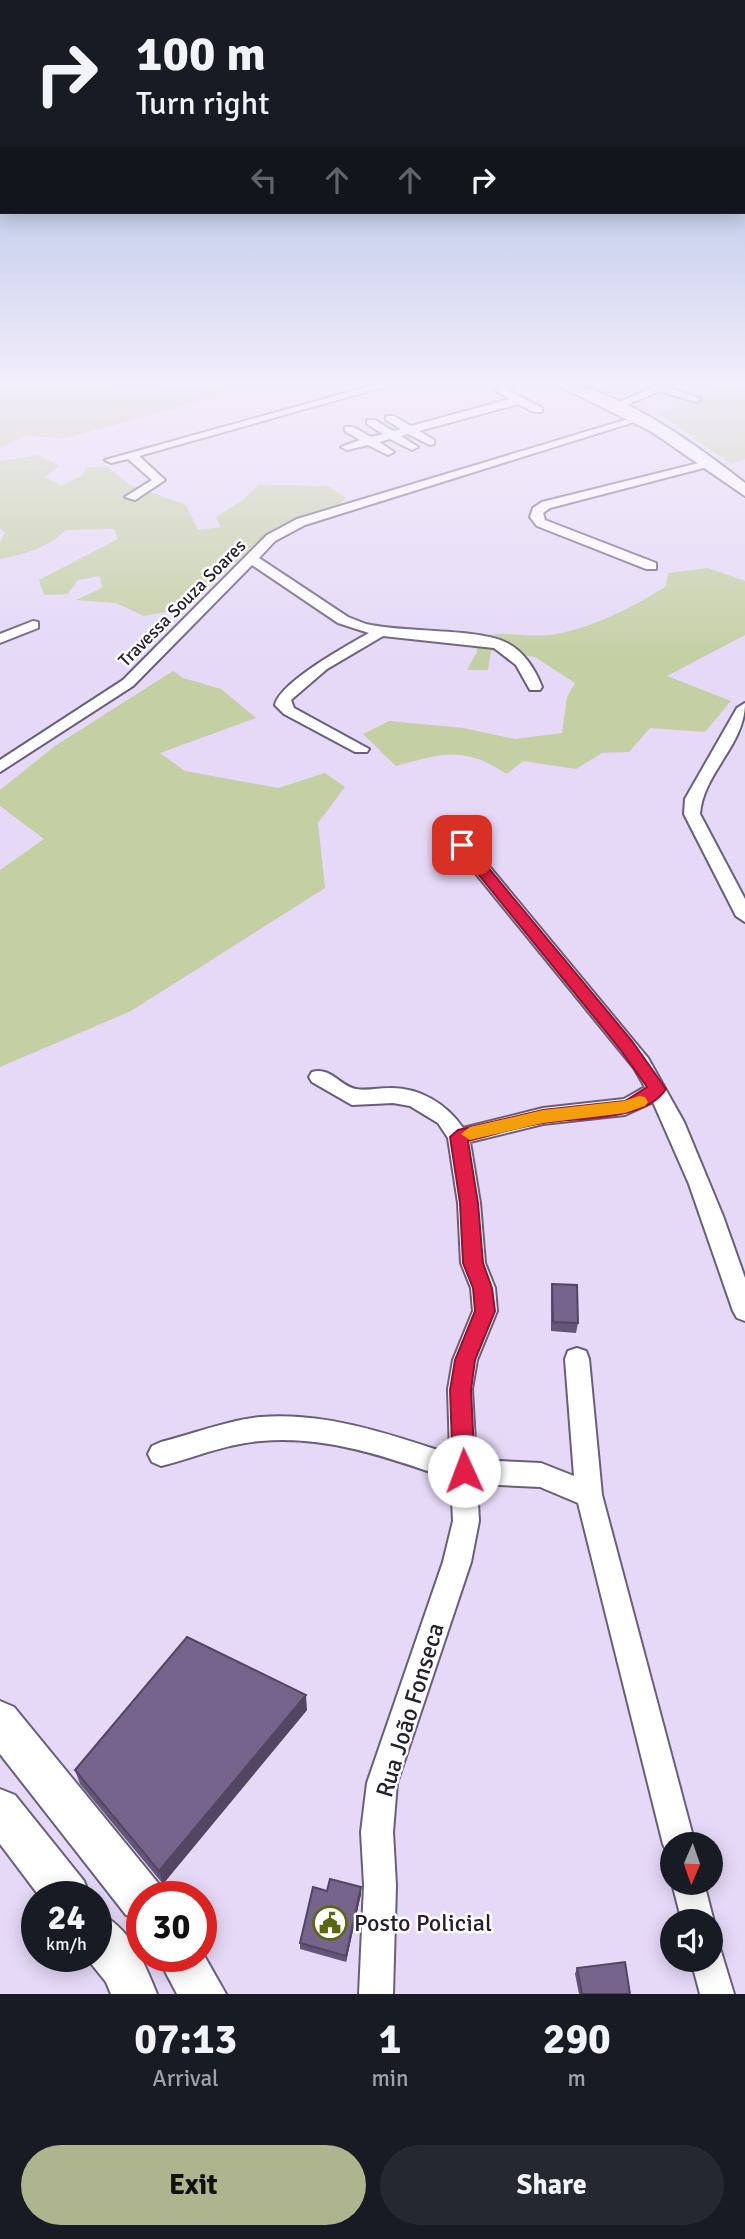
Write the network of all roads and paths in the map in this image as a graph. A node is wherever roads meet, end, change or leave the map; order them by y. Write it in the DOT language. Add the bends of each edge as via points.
graph roads {
  1 [pos="155,476"];
  2 [pos="452,476"];
  3 [pos="660,476"];
  4 [pos="727,476"];
  5 [pos="745,491"];
  6 [pos="131,497"];
  7 [pos="250,558"];
  8 [pos="652,566"];
  9 [pos="33,625"];
  10 [pos="380,632"];
  11 [pos="0,639"];
  12 [pos="535,687"];
  13 [pos="745,708"];
  14 [pos="361,749"];
  15 [pos="0,767"];
  16 [pos="444,823"];
  17 [pos="745,916"];
  18 [pos="318,1077"];
  19 [pos="657,1089"];
  20 [pos="458,1137"];
  21 [pos="745,1311"];
  22 [pos="577,1359"];
  23 [pos="161,1454"];
  24 [pos="464,1471"];
  25 [pos="589,1495"];
  26 [pos="0,1721"];
  27 [pos="0,1810"];
  28 [pos="675,1832"];
  29 [pos="55,1881"];
  30 [pos="128,1881"];
  31 [pos="112,1954"];
  32 [pos="189,1972"];
  33 [pos="711,1972"];
  34 [pos="134,1994"];
  35 [pos="203,1994"];
  36 [pos="376,1994"];
  37 [pos="717,1994"];
  1 -- 6 [label="street" via="159,480"];
  2 -- 7 [label="street, Travessa Souza Soares" via="301,522 271,538"];
  3 -- 8 [label="street" via="546,505 536,517 541,523"];
  4 -- 5 [label="main road"];
  7 -- 10 [label="street" via="343,620"];
  7 -- 15 [label="street, Travessa Souza Soares" via="128,682"];
  9 -- 11 [label="street"];
  10 -- 12 [label="street" via="498,644 512,651 528,669"];
  10 -- 14 [label="street" via="322,666 284,699 289,711"];
  13 -- 17 [label="street" via="693,799 692,814"];
  16 -- 19 [label="street" via="625,1043"];
  18 -- 20 [label="street" via="352,1097 393,1095 416,1100 444,1117"];
  19 -- 20 [label="street" via="625,1107 543,1116"];
  19 -- 21 [label="street" via="686,1147"];
  20 -- 24 [label="street, Rua João Fonseca" via="473,1263 485,1311 465,1360 460,1390"];
  22 -- 25 [label="street"];
  23 -- 24 [label="street" via="259,1429 305,1429 374,1441"];
  24 -- 25 [label="street" via="541,1475"];
  24 -- 36 [label="street, Rua João Fonseca" via="466,1521 457,1562 383,1783 377,1832"];
  25 -- 28 [label="street"];
  26 -- 30 [label="main road"];
  27 -- 29 [label="main road"];
  31 -- 34 [label="main road"];
  32 -- 35 [label="main road"];
  33 -- 37 [label="street"];
}
